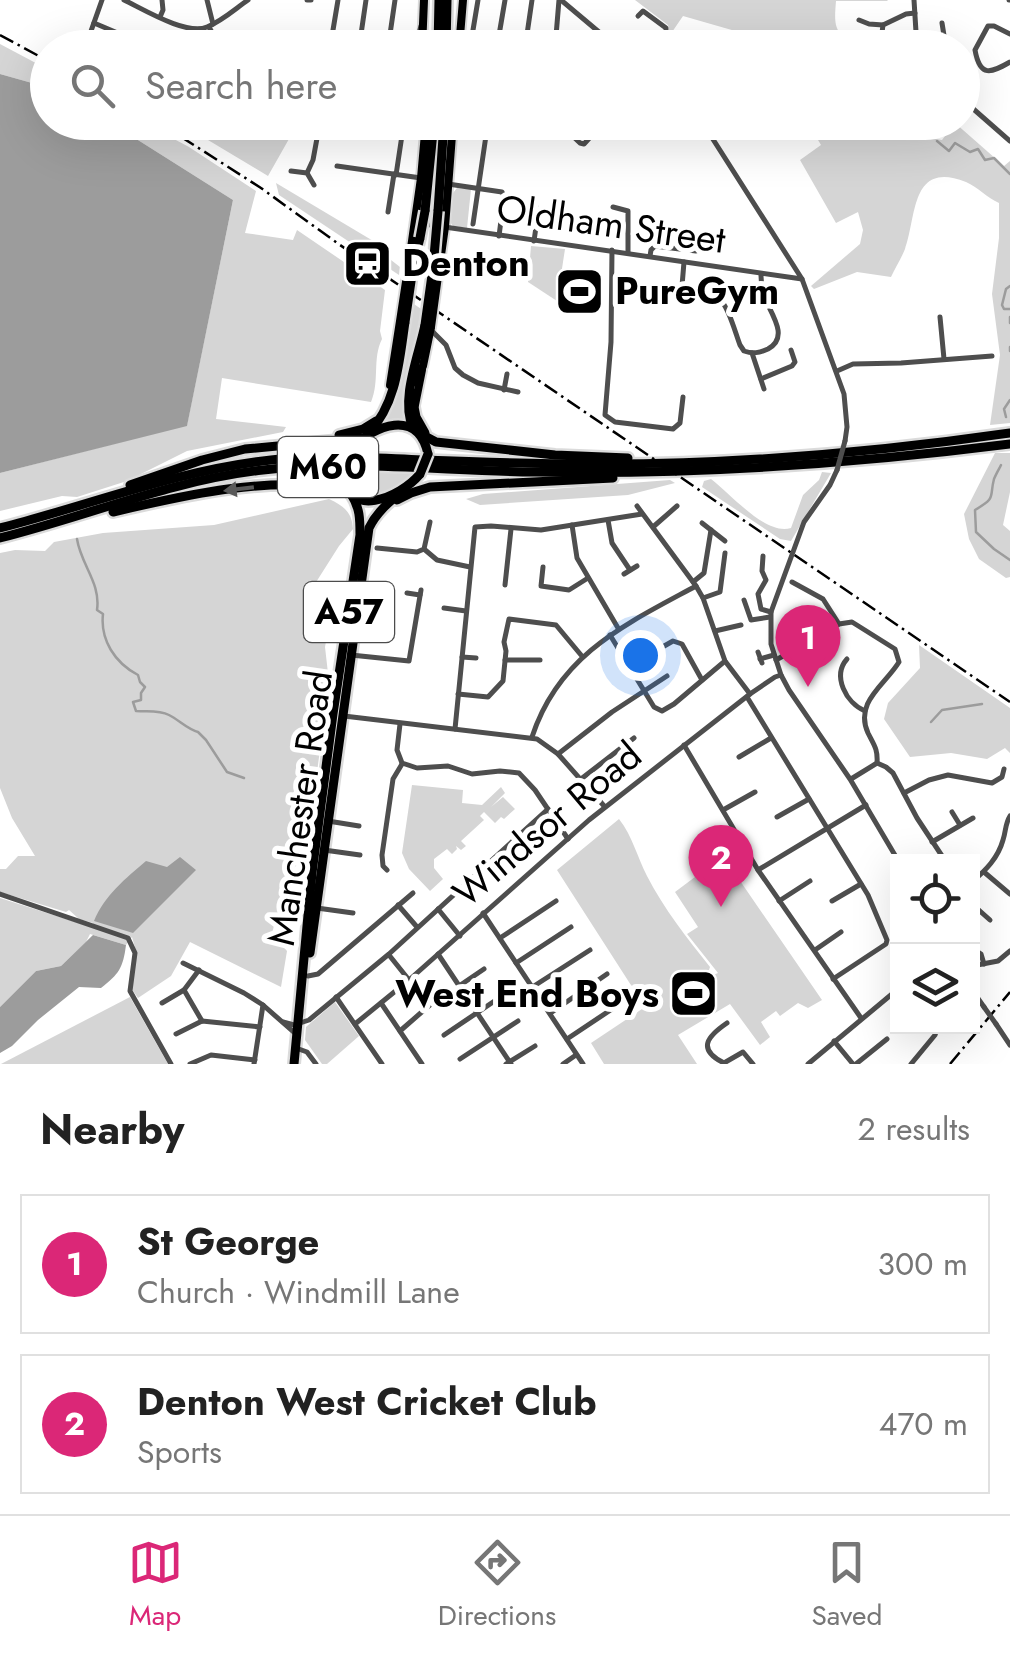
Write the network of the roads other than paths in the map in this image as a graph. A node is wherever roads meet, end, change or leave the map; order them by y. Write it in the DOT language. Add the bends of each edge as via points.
graph roads {
  1 [pos="102,0"];
  2 [pos="124,0"];
  3 [pos="162,0"];
  4 [pos="207,0"];
  5 [pos="248,0"];
  6 [pos="338,0"];
  7 [pos="366,0"];
  8 [pos="395,0"];
  9 [pos="424,0"];
  10 [pos="439,0"];
  11 [pos="447,0"];
  12 [pos="463,0"];
  13 [pos="478,0"];
  14 [pos="505,0"];
  15 [pos="532,0"];
  16 [pos="560,0"];
  17 [pos="914,0"];
  18 [pos="914,13"];
  19 [pos="160,16"];
  20 [pos="638,16"];
  21 [pos="94,22"];
  22 [pos="861,22"];
  23 [pos="942,23"];
  24 [pos="461,24"];
  25 [pos="883,25"];
  26 [pos="211,26"];
  27 [pos="473,26"];
  28 [pos="91,30"];
  29 [pos="111,30"];
  30 [pos="212,30"];
  31 [pos="333,30"];
  32 [pos="362,30"];
  33 [pos="391,30"];
  34 [pos="420,30"];
  35 [pos="438,30"];
  36 [pos="446,30"];
  37 [pos="460,30"];
  38 [pos="472,30"];
  39 [pos="500,30"];
  40 [pos="528,30"];
  41 [pos="557,30"];
  42 [pos="596,30"];
  43 [pos="666,30"];
  44 [pos="883,30"];
  45 [pos="915,30"];
  46 [pos="943,30"];
  47 [pos="1010,34"];
  48 [pos="980,39"];
  49 [pos="1010,62"];
  50 [pos="980,64"];
  51 [pos="980,115"];
  52 [pos="317,140"];
  53 [pos="401,140"];
  54 [pos="426,140"];
  55 [pos="427,140"];
  56 [pos="443,140"];
  57 [pos="452,140"];
  58 [pos="486,140"];
  59 [pos="713,140"];
  60 [pos="1010,141"];
  61 [pos="338,166"];
  62 [pos="291,171"];
  63 [pos="306,173"];
  64 [pos="395,175"];
  65 [pos="422,178"];
  66 [pos="448,184"];
  67 [pos="314,185"];
  68 [pos="479,188"];
  69 [pos="536,204"];
  70 [pos="612,207"];
  71 [pos="388,212"];
  72 [pos="413,223"];
  73 [pos="474,224"];
  74 [pos="445,227"];
  75 [pos="498,236"];
  76 [pos="534,241"];
  77 [pos="612,250"];
  78 [pos="696,251"];
  79 [pos="628,253"];
  80 [pos="650,256"];
  81 [pos="684,262"];
  82 [pos="761,274"];
  83 [pos="802,279"];
  84 [pos="682,286"];
  85 [pos="628,287"];
  86 [pos="940,317"];
  87 [pos="403,321"];
  88 [pos="429,327"];
  89 [pos="442,340"];
  90 [pos="428,342"];
  91 [pos="791,350"];
  92 [pos="752,354"];
  93 [pos="992,356"];
  94 [pos="944,359"];
  95 [pos="423,366"];
  96 [pos="836,372"];
  97 [pos="507,374"];
  98 [pos="761,378"];
  99 [pos="411,386"];
  100 [pos="764,389"];
  101 [pos="504,390"];
  102 [pos="518,392"];
  103 [pos="683,397"];
  104 [pos="415,406"];
  105 [pos="382,417"];
  106 [pos="416,426"];
  107 [pos="1010,433"];
  108 [pos="347,436"];
  109 [pos="365,436"];
  110 [pos="440,441"];
  111 [pos="1010,444"];
  112 [pos="710,461"];
  113 [pos="666,471"];
  114 [pos="423,482"];
  115 [pos="401,492"];
  116 [pos="349,493"];
  117 [pos="637,506"];
  118 [pos="677,506"];
  119 [pos="67,510"];
  120 [pos="642,514"];
  121 [pos="608,520"];
  122 [pos="430,522"];
  123 [pos="702,523"];
  124 [pos="572,526"];
  125 [pos="652,527"];
  126 [pos="511,528"];
  127 [pos="711,530"];
  128 [pos="1,534"];
  129 [pos="726,540"];
  130 [pos="378,548"];
  131 [pos="424,548"];
  132 [pos="725,553"];
  133 [pos="365,556"];
  134 [pos="763,556"];
  135 [pos="470,566"];
  136 [pos="543,566"];
  137 [pos="630,570"];
  138 [pos="588,578"];
  139 [pos="792,582"];
  140 [pos="695,584"];
  141 [pos="505,586"];
  142 [pos="406,593"];
  143 [pos="703,598"];
  144 [pos="744,600"];
  145 [pos="444,608"];
  146 [pos="466,611"];
  147 [pos="770,616"];
  148 [pos="839,624"];
  149 [pos="741,625"];
  150 [pos="764,625"];
  151 [pos="618,628"];
  152 [pos="714,632"];
  153 [pos="610,634"];
  154 [pos="352,654"];
  155 [pos="582,656"];
  156 [pos="462,657"];
  157 [pos="476,658"];
  158 [pos="760,658"];
  159 [pos="775,658"];
  160 [pos="847,659"];
  161 [pos="505,660"];
  162 [pos="540,660"];
  163 [pos="725,661"];
  164 [pos="629,666"];
  165 [pos="781,675"];
  166 [pos="667,676"];
  167 [pos="702,680"];
  168 [pos="644,690"];
  169 [pos="458,694"];
  170 [pos="748,696"];
  171 [pos="865,711"];
  172 [pos="337,715"];
  173 [pos="400,723"];
  174 [pos="455,728"];
  175 [pos="532,737"];
  176 [pos="772,737"];
  177 [pos="634,738"];
  178 [pos="684,745"];
  179 [pos="558,754"];
  180 [pos="740,758"];
  181 [pos="402,764"];
  182 [pos="876,764"];
  183 [pos="1005,774"];
  184 [pos="850,779"];
  185 [pos="581,780"];
  186 [pos="756,792"];
  187 [pos="904,792"];
  188 [pos="810,798"];
  189 [pos="866,805"];
  190 [pos="605,808"];
  191 [pos="548,809"];
  192 [pos="722,810"];
  193 [pos="952,812"];
  194 [pos="1010,816"];
  195 [pos="778,817"];
  196 [pos="973,818"];
  197 [pos="328,821"];
  198 [pos="960,825"];
  199 [pos="359,826"];
  200 [pos="827,828"];
  201 [pos="568,839"];
  202 [pos="932,842"];
  203 [pos="324,850"];
  204 [pos="894,854"];
  205 [pos="940,854"];
  206 [pos="360,855"];
  207 [pos="387,870"];
  208 [pos="758,870"];
  209 [pos="304,872"];
  210 [pos="984,872"];
  211 [pos="980,875"];
  212 [pos="810,881"];
  213 [pos="861,884"];
  214 [pos="412,893"];
  215 [pos="0,894"];
  216 [pos="1010,894"];
  217 [pos="556,901"];
  218 [pos="779,901"];
  219 [pos="832,902"];
  220 [pos="398,905"];
  221 [pos="308,908"];
  222 [pos="438,908"];
  223 [pos="980,911"];
  224 [pos="353,913"];
  225 [pos="296,914"];
  226 [pos="483,914"];
  227 [pos="990,920"];
  228 [pos="417,927"];
  229 [pos="571,927"];
  230 [pos="841,932"];
  231 [pos="460,936"];
  232 [pos="500,938"];
  233 [pos="590,950"];
  234 [pos="814,951"];
  235 [pos="1010,951"];
  236 [pos="980,953"];
  237 [pos="389,954"];
  238 [pos="438,954"];
  239 [pos="183,963"];
  240 [pos="516,963"];
  241 [pos="984,964"];
  242 [pos="980,965"];
  243 [pos="484,968"];
  244 [pos="198,970"];
  245 [pos="607,974"];
  246 [pos="308,976"];
  247 [pos="833,978"];
  248 [pos="410,980"];
  249 [pos="460,986"];
  250 [pos="532,987"];
  251 [pos="184,990"];
  252 [pos="502,996"];
  253 [pos="890,996"];
  254 [pos="336,997"];
  255 [pos="624,1001"];
  256 [pos="980,1001"];
  257 [pos="162,1003"];
  258 [pos="381,1003"];
  259 [pos="432,1004"];
  260 [pos="263,1005"];
  261 [pos="477,1013"];
  262 [pos="550,1013"];
  263 [pos="861,1018"];
  264 [pos="202,1020"];
  265 [pos="518,1021"];
  266 [pos="727,1022"];
  267 [pos="355,1024"];
  268 [pos="260,1027"];
  269 [pos="298,1030"];
  270 [pos="400,1031"];
  271 [pos="176,1034"];
  272 [pos="444,1034"];
  273 [pos="934,1034"];
  274 [pos="494,1038"];
  275 [pos="567,1039"];
  276 [pos="888,1039"];
  277 [pos="1009,1040"];
  278 [pos="834,1041"];
  279 [pos="535,1046"];
  280 [pos="296,1048"];
  281 [pos="576,1054"];
  282 [pos="460,1060"];
  283 [pos="254,1062"];
  284 [pos="509,1063"];
  285 [pos="171,1064"];
  286 [pos="190,1064"];
  287 [pos="294,1064"];
  288 [pos="316,1064"];
  289 [pos="382,1064"];
  290 [pos="422,1064"];
  291 [pos="563,1064"];
  292 [pos="582,1064"];
  293 [pos="753,1064"];
  294 [pos="808,1064"];
  295 [pos="854,1064"];
  296 [pos="911,1064"];
  1 -- 21 [label="street"];
  2 -- 19 [label="street"];
  3 -- 19 [label="street"];
  4 -- 26 [label="street"];
  5 -- 26 [label="street"];
  6 -- 31 [label="street"];
  7 -- 32 [label="street"];
  8 -- 33 [label="street"];
  9 -- 34 [label="main road"];
  10 -- 35 [label="highway"];
  11 -- 36 [label="highway"];
  12 -- 24 [label="main road"];
  13 -- 27 [label="street"];
  14 -- 39 [label="street"];
  15 -- 40 [label="street"];
  16 -- 41 [label="street"];
  16 -- 42 [label="street"];
  17 -- 18 [label="street"];
  18 -- 25 [label="street"];
  18 -- 45 [label="street"];
  19 -- 26 [label="street" via="191,29"];
  20 -- 43 [label="street" via="643,11"];
  21 -- 28 [label="street"];
  21 -- 29 [label="street"];
  22 -- 25 [label="street"];
  23 -- 46 [label="street"];
  24 -- 27 [label="street"];
  24 -- 37 [label="main road"];
  25 -- 44 [label="street"];
  26 -- 30 [label="street"];
  27 -- 38 [label="street"];
  47 -- 48 [label="street" via="994,26"];
  49 -- 50 [label="street" via="988,75"];
  51 -- 60 [label="street"];
  52 -- 63 [label="street"];
  53 -- 64 [label="street"];
  54 -- 65 [label="main road"];
  55 -- 87 [label="highway, bridge" via="425,211"];
  56 -- 88 [label="highway, bridge"];
  57 -- 66 [label="main road"];
  58 -- 68 [label="street"];
  59 -- 83 [label="street"];
  61 -- 64 [label="street"];
  62 -- 63 [label="street"];
  63 -- 67 [label="street"];
  64 -- 65 [label="street"];
  64 -- 71 [label="street"];
  65 -- 72 [label="main road"];
  66 -- 68 [label="street"];
  66 -- 74 [label="main road"];
  68 -- 73 [label="street"];
  68 -- 75 [label="street" via="504,197"];
  69 -- 76 [label="street"];
  70 -- 79 [label="street" via="628,211"];
  72 -- 74 [label="street, Oldham Street"];
  72 -- 87 [label="main road, bridge"];
  74 -- 75 [label="street, Oldham Street"];
  74 -- 88 [label="main road, bridge"];
  75 -- 76 [label="street, Oldham Street"];
  76 -- 77 [label="street, Oldham Street"];
  77 -- 79 [label="street, Oldham Street"];
  77 -- 103 [label="street" via="605,415 614,422 673,428 680,423"];
  78 -- 80 [label="street" via="655,246"];
  79 -- 80 [label="street, Oldham Street"];
  80 -- 81 [label="street, Oldham Street"];
  81 -- 82 [label="street, Oldham Street"];
  81 -- 84 [label="street"];
  82 -- 83 [label="street, Oldham Street"];
  82 -- 92 [label="street" via="779,331 773,346"];
  83 -- 96 [label="street"];
  84 -- 85 [label="street" via="674,293"];
  84 -- 92 [label="street" via="725,305 740,345"];
  86 -- 94 [label="street"];
  87 -- 105 [label="highway" via="394,389"];
  88 -- 89 [label="street"];
  88 -- 90 [label="main road"];
  88 -- 99 [label="highway"];
  89 -- 90 [label="street"];
  89 -- 101 [label="street" via="462,375"];
  90 -- 95 [label="main road"];
  91 -- 98 [label="street" via="792,366"];
  92 -- 98 [label="street"];
  93 -- 94 [label="street"];
  94 -- 96 [label="street" via="853,364"];
  95 -- 99 [label="main road"];
  95 -- 104 [label="main road"];
  96 -- 147 [label="street, bridge" via="846,412 837,470 804,522"];
  97 -- 101 [label="street"];
  98 -- 100 [label="street"];
  99 -- 104 [label="highway"];
  99 -- 106 [label="highway" via="407,404"];
  101 -- 102 [label="street"];
  104 -- 106 [label="highway"];
  105 -- 108 [label="highway"];
  105 -- 109 [label="highway"];
  106 -- 109 [label="highway" via="395,425"];
  106 -- 110 [label="highway"];
  106 -- 110 [label="highway"];
  106 -- 114 [label="highway, bridge" via="428,454"];
  107 -- 112 [label="highway, M60"];
  108 -- 109 [label="highway"];
  108 -- 119 [label="highway, M60" via="202,460"];
  109 -- 116 [label="highway, bridge" via="344,461"];
  110 -- 112 [label="highway, M60"];
  111 -- 113 [label="highway, M60"];
  112 -- 119 [label="highway, M60" via="272,460 194,473"];
  113 -- 114 [label="highway, M60" via="468,485"];
  113 -- 128 [label="highway, M60" via="264,470"];
  114 -- 115 [label="highway"];
  114 -- 133 [label="highway" via="380,515"];
  115 -- 116 [label="highway" via="372,502"];
  115 -- 133 [label="highway, Manchester Road / A57" via="373,519"];
  116 -- 128 [label="highway, M60, one-way" via="316,485 258,486"];
  116 -- 172 [label="highway, Manchester Road / A57" via="360,515 360,536"];
  117 -- 120 [label="street"];
  118 -- 125 [label="street"];
  119 -- 128 [label="highway, M60"];
  120 -- 121 [label="street"];
  120 -- 125 [label="street"];
  121 -- 124 [label="street"];
  121 -- 137 [label="street" via="612,543"];
  122 -- 131 [label="street"];
  123 -- 127 [label="street"];
  124 -- 126 [label="street"];
  124 -- 138 [label="street"];
  125 -- 140 [label="street"];
  126 -- 135 [label="street" via="475,527"];
  126 -- 141 [label="street"];
  127 -- 129 [label="street"];
  127 -- 140 [label="street" via="704,574"];
  130 -- 131 [label="street"];
  131 -- 135 [label="street" via="437,560"];
  132 -- 143 [label="street" via="720,592"];
  133 -- 154 [label="highway, Manchester Road / A57"];
  134 -- 147 [label="street" via="766,580 758,594"];
  135 -- 146 [label="street"];
  136 -- 138 [label="street" via="541,586 570,590"];
  138 -- 151 [label="street"];
  139 -- 148 [label="street" via="823,599"];
  140 -- 143 [label="street"];
  140 -- 151 [label="street"];
  142 -- 154 [label="street" via="420,592 409,661"];
  143 -- 152 [label="street"];
  144 -- 147 [label="street" via="750,620"];
  145 -- 146 [label="street"];
  146 -- 156 [label="street"];
  147 -- 150 [label="street"];
  147 -- 159 [label="street"];
  148 -- 159 [label="street"];
  148 -- 171 [label="street" via="852,622 899,658"];
  149 -- 152 [label="street"];
  151 -- 153 [label="street"];
  152 -- 163 [label="street"];
  153 -- 155 [label="street"];
  153 -- 164 [label="street"];
  154 -- 172 [label="highway, Manchester Road / A57"];
  155 -- 161 [label="street" via="556,625 509,619"];
  155 -- 175 [label="street"];
  156 -- 157 [label="street"];
  156 -- 169 [label="street"];
  158 -- 159 [label="street"];
  159 -- 165 [label="street"];
  160 -- 171 [label="street" via="840,673 847,698"];
  161 -- 162 [label="street"];
  161 -- 169 [label="street" via="504,681 488,697"];
  163 -- 167 [label="street"];
  163 -- 170 [label="street"];
  164 -- 167 [label="street" via="673,641 682,644"];
  164 -- 168 [label="street"];
  165 -- 170 [label="street, Windsor Road"];
  165 -- 184 [label="street"];
  166 -- 168 [label="street"];
  167 -- 168 [label="street" via="662,711"];
  168 -- 179 [label="street"];
  169 -- 174 [label="street"];
  170 -- 176 [label="street"];
  170 -- 178 [label="street, Windsor Road"];
  171 -- 182 [label="street" via="878,749"];
  172 -- 173 [label="street"];
  172 -- 197 [label="highway, Manchester Road / A57"];
  172 -- 221 [label="highway, Manchester Road / A57"];
  173 -- 174 [label="street"];
  173 -- 181 [label="street"];
  174 -- 175 [label="street"];
  175 -- 179 [label="street"];
  176 -- 180 [label="street"];
  176 -- 188 [label="street"];
  177 -- 185 [label="street"];
  178 -- 190 [label="street, Windsor Road"];
  178 -- 192 [label="street"];
  179 -- 185 [label="street"];
  181 -- 191 [label="street" via="519,773"];
  181 -- 207 [label="street" via="393,779 382,855"];
  182 -- 184 [label="street"];
  182 -- 187 [label="street" via="889,768"];
  183 -- 187 [label="street" via="988,784 938,776"];
  184 -- 189 [label="street"];
  185 -- 190 [label="street"];
  186 -- 192 [label="street"];
  187 -- 202 [label="street"];
  188 -- 195 [label="street"];
  188 -- 200 [label="street"];
  189 -- 200 [label="street"];
  189 -- 204 [label="street"];
  190 -- 201 [label="street, Windsor Road"];
  191 -- 201 [label="street"];
  191 -- 222 [label="street"];
  192 -- 208 [label="street"];
  193 -- 198 [label="street"];
  194 -- 210 [label="street" via="1000,850"];
  196 -- 198 [label="street"];
  197 -- 199 [label="street"];
  197 -- 203 [label="highway, Manchester Road / A57"];
  198 -- 202 [label="street"];
  200 -- 208 [label="street"];
  200 -- 213 [label="street"];
  201 -- 226 [label="street, Windsor Road"];
  202 -- 205 [label="street"];
  203 -- 206 [label="street"];
  203 -- 221 [label="highway, Manchester Road / A57"];
  208 -- 218 [label="street"];
  209 -- 221 [label="street"];
  210 -- 211 [label="street"];
  210 -- 216 [label="street"];
  212 -- 218 [label="street"];
  213 -- 219 [label="street"];
  213 -- 247 [label="street" via="886,944"];
  214 -- 220 [label="street"];
  215 -- 285 [label="street" via="128,938 135,953 131,994"];
  217 -- 232 [label="street"];
  218 -- 234 [label="street"];
  220 -- 228 [label="street"];
  220 -- 246 [label="street"];
  221 -- 224 [label="street"];
  221 -- 225 [label="street" via="288,904 286,912"];
  221 -- 246 [label="highway, Manchester Road / A57"];
  221 -- 269 [label="highway, Manchester Road / A57"];
  222 -- 228 [label="street"];
  222 -- 231 [label="street"];
  223 -- 227 [label="street"];
  226 -- 231 [label="street, Windsor Road"];
  226 -- 232 [label="street"];
  228 -- 237 [label="street"];
  229 -- 240 [label="street"];
  230 -- 234 [label="street"];
  231 -- 238 [label="street, Windsor Road"];
  232 -- 240 [label="street"];
  233 -- 250 [label="street"];
  234 -- 247 [label="street"];
  235 -- 241 [label="street"];
  236 -- 241 [label="street"];
  237 -- 248 [label="street"];
  237 -- 254 [label="street"];
  238 -- 248 [label="street, Windsor Road"];
  238 -- 249 [label="street"];
  239 -- 244 [label="street"];
  240 -- 250 [label="street"];
  241 -- 242 [label="street"];
  243 -- 249 [label="street"];
  244 -- 251 [label="street"];
  244 -- 260 [label="street"];
  245 -- 262 [label="street"];
  246 -- 269 [label="highway, Manchester Road / A57"];
  247 -- 263 [label="street"];
  248 -- 258 [label="street, Windsor Road"];
  249 -- 261 [label="street"];
  250 -- 262 [label="street"];
  251 -- 257 [label="street"];
  251 -- 264 [label="street"];
  252 -- 261 [label="street"];
  253 -- 263 [label="street"];
  254 -- 267 [label="street"];
  254 -- 269 [label="street"];
  255 -- 275 [label="street"];
  256 -- 277 [label="street, bridge"];
  258 -- 267 [label="street, Windsor Road"];
  258 -- 270 [label="street"];
  259 -- 270 [label="street"];
  260 -- 268 [label="street"];
  260 -- 269 [label="street"];
  261 -- 272 [label="street"];
  261 -- 274 [label="street"];
  262 -- 275 [label="street"];
  263 -- 278 [label="street"];
  264 -- 268 [label="street"];
  264 -- 271 [label="street"];
  265 -- 274 [label="street"];
  266 -- 293 [label="street" via="709,1035 708,1050 724,1063 745,1049"];
  267 -- 289 [label="street"];
  268 -- 283 [label="street"];
  269 -- 280 [label="highway, Manchester Road / A57"];
  270 -- 290 [label="street"];
  273 -- 296 [label="street"];
  274 -- 282 [label="street"];
  274 -- 284 [label="street"];
  275 -- 281 [label="street"];
  276 -- 295 [label="street"];
  278 -- 294 [label="street"];
  278 -- 295 [label="street"];
  279 -- 284 [label="street"];
  280 -- 287 [label="highway, A57"];
  280 -- 288 [label="street"];
  281 -- 291 [label="street"];
  281 -- 292 [label="street"];
  283 -- 286 [label="street" via="212,1055"];
}
